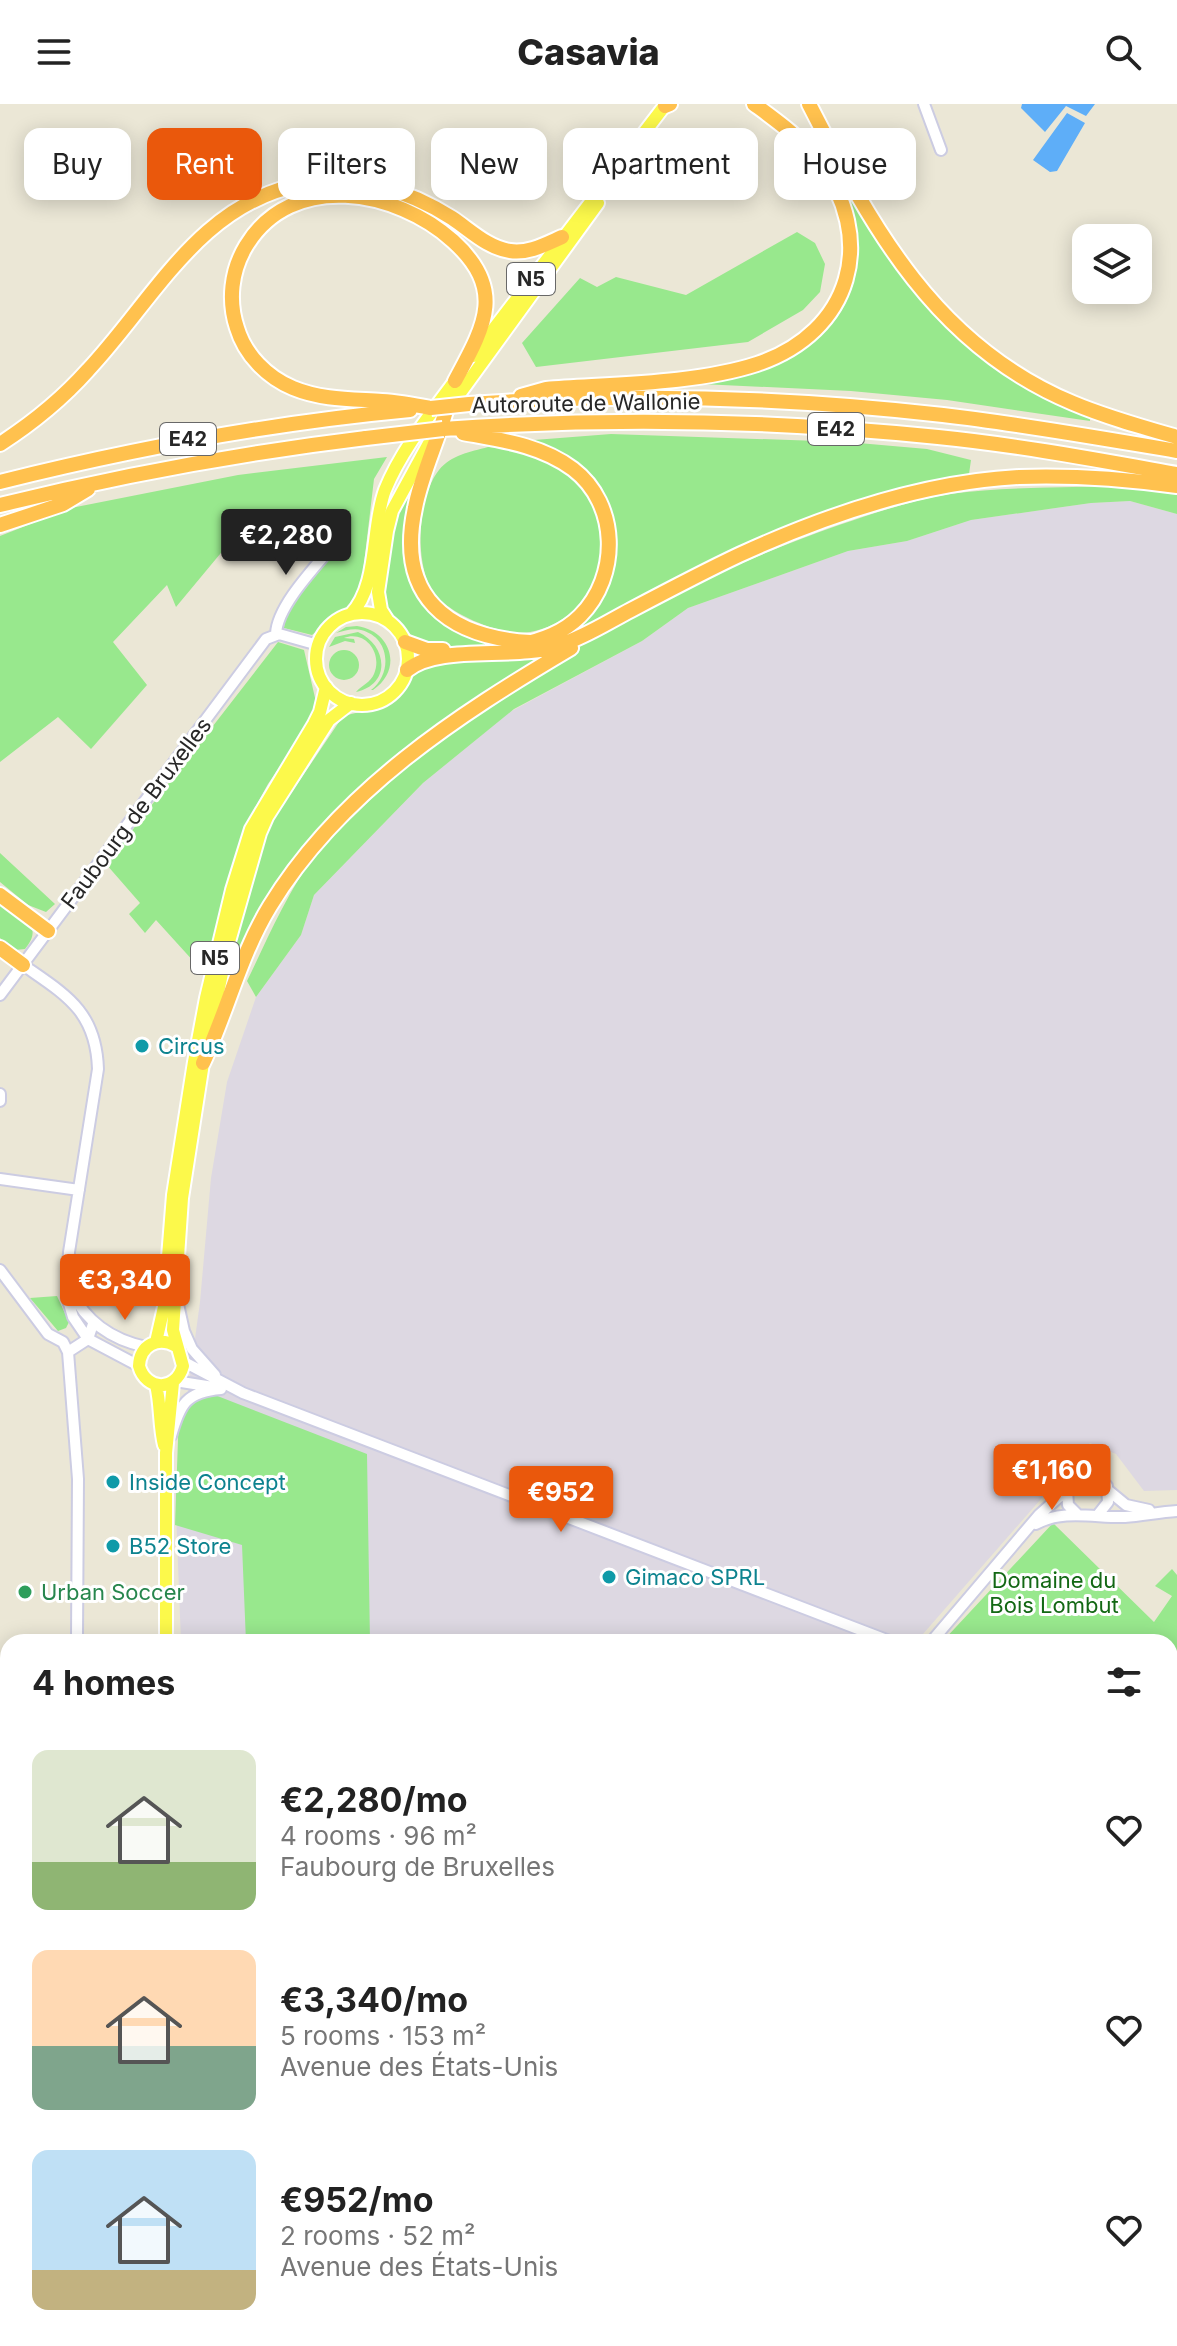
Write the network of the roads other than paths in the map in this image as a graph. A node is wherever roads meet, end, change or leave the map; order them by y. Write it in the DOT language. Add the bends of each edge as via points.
graph roads {
  1 [pos="754,104"];
  2 [pos="809,104"];
  3 [pos="924,104"];
  4 [pos="667,105"];
  5 [pos="649,128"];
  6 [pos="941,150"];
  7 [pos="592,200"];
  8 [pos="600,200"];
  9 [pos="562,237"];
  10 [pos="455,381"];
  11 [pos="504,402"];
  12 [pos="382,407"];
  13 [pos="445,414"];
  14 [pos="488,431"];
  15 [pos="1177,437"];
  16 [pos="0,444"];
  17 [pos="1177,451"];
  18 [pos="1177,474"];
  19 [pos="101,480"];
  20 [pos="0,482"];
  21 [pos="1177,486"];
  22 [pos="0,505"];
  23 [pos="0,525"];
  24 [pos="340,537"];
  25 [pos="351,614"];
  26 [pos="388,621"];
  27 [pos="604,624"];
  28 [pos="276,634"];
  29 [pos="405,642"];
  30 [pos="530,642"];
  31 [pos="318,645"];
  32 [pos="407,670"];
  33 [pos="326,687"];
  34 [pos="351,703"];
  35 [pos="0,895"];
  36 [pos="48,931"];
  37 [pos="0,948"];
  38 [pos="23,965"];
  39 [pos="0,995"];
  40 [pos="203,1063"];
  41 [pos="0,1094"];
  42 [pos="0,1101"];
  43 [pos="0,1179"];
  44 [pos="79,1190"];
  45 [pos="0,1270"];
  46 [pos="68,1286"];
  47 [pos="175,1292"];
  48 [pos="93,1324"];
  49 [pos="80,1329"];
  50 [pos="88,1339"];
  51 [pos="151,1344"];
  52 [pos="176,1346"];
  53 [pos="66,1347"];
  54 [pos="184,1362"];
  55 [pos="139,1366"];
  56 [pos="174,1382"];
  57 [pos="220,1384"];
  58 [pos="156,1385"];
  59 [pos="166,1453"];
  60 [pos="1067,1490"];
  61 [pos="1109,1491"];
  62 [pos="1177,1511"];
  63 [pos="1158,1512"];
  64 [pos="1078,1515"];
  65 [pos="1097,1516"];
  66 [pos="1034,1524"];
  67 [pos="77,1634"];
  68 [pos="166,1634"];
  69 [pos="871,1634"];
  70 [pos="938,1634"];
  1 -- 11 [label="highway" via="817,159 844,207 851,260 846,285 818,327 780,354 731,371 546,389"];
  2 -- 15 [label="highway" via="888,244 930,301 962,333 1000,363 1072,403"];
  3 -- 6 [label="street"];
  4 -- 5 [label="main road, N5"];
  7 -- 9 [label="main road, N5"];
  8 -- 13 [label="main road, N5"];
  9 -- 10 [label="main road, N5"];
  9 -- 16 [label="highway" via="507,251 419,199 387,187 331,181 278,190 207,231 88,371"];
  10 -- 12 [label="highway" via="486,311 483,280 470,259 418,214 385,202 335,195 298,203 263,224 239,258 231,294 240,339 253,359 291,388"];
  10 -- 25 [label="main road, N5" via="393,472 379,510 366,590"];
  11 -- 12 [label="highway, Autoroute de Wallonie / E42, bridge"];
  11 -- 17 [label="highway, Autoroute de Wallonie / E42" via="722,400 829,405 957,417"];
  12 -- 20 [label="highway, E42" via="180,441"];
  13 -- 26 [label="main road, N5" via="392,511 378,592"];
  13 -- 30 [label="highway" via="415,507 411,541 418,579 431,604 458,626 492,639"];
  14 -- 18 [label="highway, Autoroute de Wallonie / E42" via="678,422 828,428 940,437"];
  14 -- 19 [label="highway, Autoroute de Wallonie / E42, bridge" via="443,429 268,450"];
  14 -- 30 [label="highway" via="575,471 591,487 608,530 606,569 590,605 560,632"];
  19 -- 22 [label="highway, Autoroute de Wallonie / E42"];
  19 -- 23 [label="highway" via="63,504"];
  21 -- 27 [label="highway" via="1045,476 914,493 794,531"];
  24 -- 28 [label="street, Faubourg de Bruxelles" via="286,606"];
  25 -- 26 [label="main road"];
  25 -- 31 [label="main road, N5" via="332,624"];
  26 -- 29 [label="main road, N5"];
  27 -- 32 [label="highway" via="560,646 428,658"];
  27 -- 40 [label="highway" via="418,748 333,823 269,908"];
  28 -- 31 [label="street"];
  28 -- 36 [label="street, Faubourg de Bruxelles" via="262,643"];
  29 -- 30 [label="highway" via="436,650"];
  29 -- 32 [label="main road"];
  31 -- 33 [label="main road" via="316,664"];
  32 -- 34 [label="main road" via="385,698"];
  33 -- 34 [label="main road"];
  33 -- 51 [label="main road, N5" via="314,724 251,829 232,890 194,1062 173,1195 164,1307"];
  34 -- 40 [label="main road, N5" via="323,728 260,833 228,945"];
  35 -- 36 [label="highway"];
  36 -- 38 [label="street, Faubourg de Bruxelles"];
  37 -- 38 [label="highway"];
  38 -- 39 [label="street, Faubourg de Bruxelles"];
  38 -- 44 [label="street" via="77,1005 94,1035 98,1069"];
  40 -- 47 [label="main road, N5" via="182,1198"];
  41 -- 42 [label="street"];
  43 -- 44 [label="street"];
  44 -- 46 [label="street"];
  45 -- 53 [label="street" via="48,1334"];
  46 -- 48 [label="street"];
  46 -- 49 [label="street"];
  47 -- 52 [label="main road, N5"];
  47 -- 57 [label="street" via="192,1349"];
  48 -- 49 [label="street"];
  48 -- 50 [label="street"];
  48 -- 51 [label="street" via="130,1344"];
  49 -- 50 [label="street"];
  49 -- 53 [label="street"];
  50 -- 53 [label="street"];
  50 -- 55 [label="street"];
  51 -- 52 [label="main road"];
  51 -- 55 [label="main road, N5"];
  52 -- 54 [label="main road, N5"];
  53 -- 67 [label="street" via="78,1479"];
  54 -- 56 [label="main road"];
  54 -- 57 [label="street"];
  55 -- 58 [label="main road" via="144,1378"];
  56 -- 57 [label="street"];
  56 -- 58 [label="main road"];
  56 -- 59 [label="main road"];
  57 -- 59 [label="street" via="188,1399"];
  57 -- 69 [label="street"];
  58 -- 59 [label="main road"];
  59 -- 68 [label="main road"];
  60 -- 61 [label="street" via="1085,1474 1098,1477"];
  60 -- 64 [label="street" via="1068,1505"];
  60 -- 66 [label="street"];
  61 -- 63 [label="street" via="1126,1505"];
  61 -- 65 [label="street"];
  62 -- 63 [label="street"];
  63 -- 65 [label="street"];
  64 -- 65 [label="street"];
  64 -- 66 [label="street"];
  66 -- 70 [label="street"];
}
